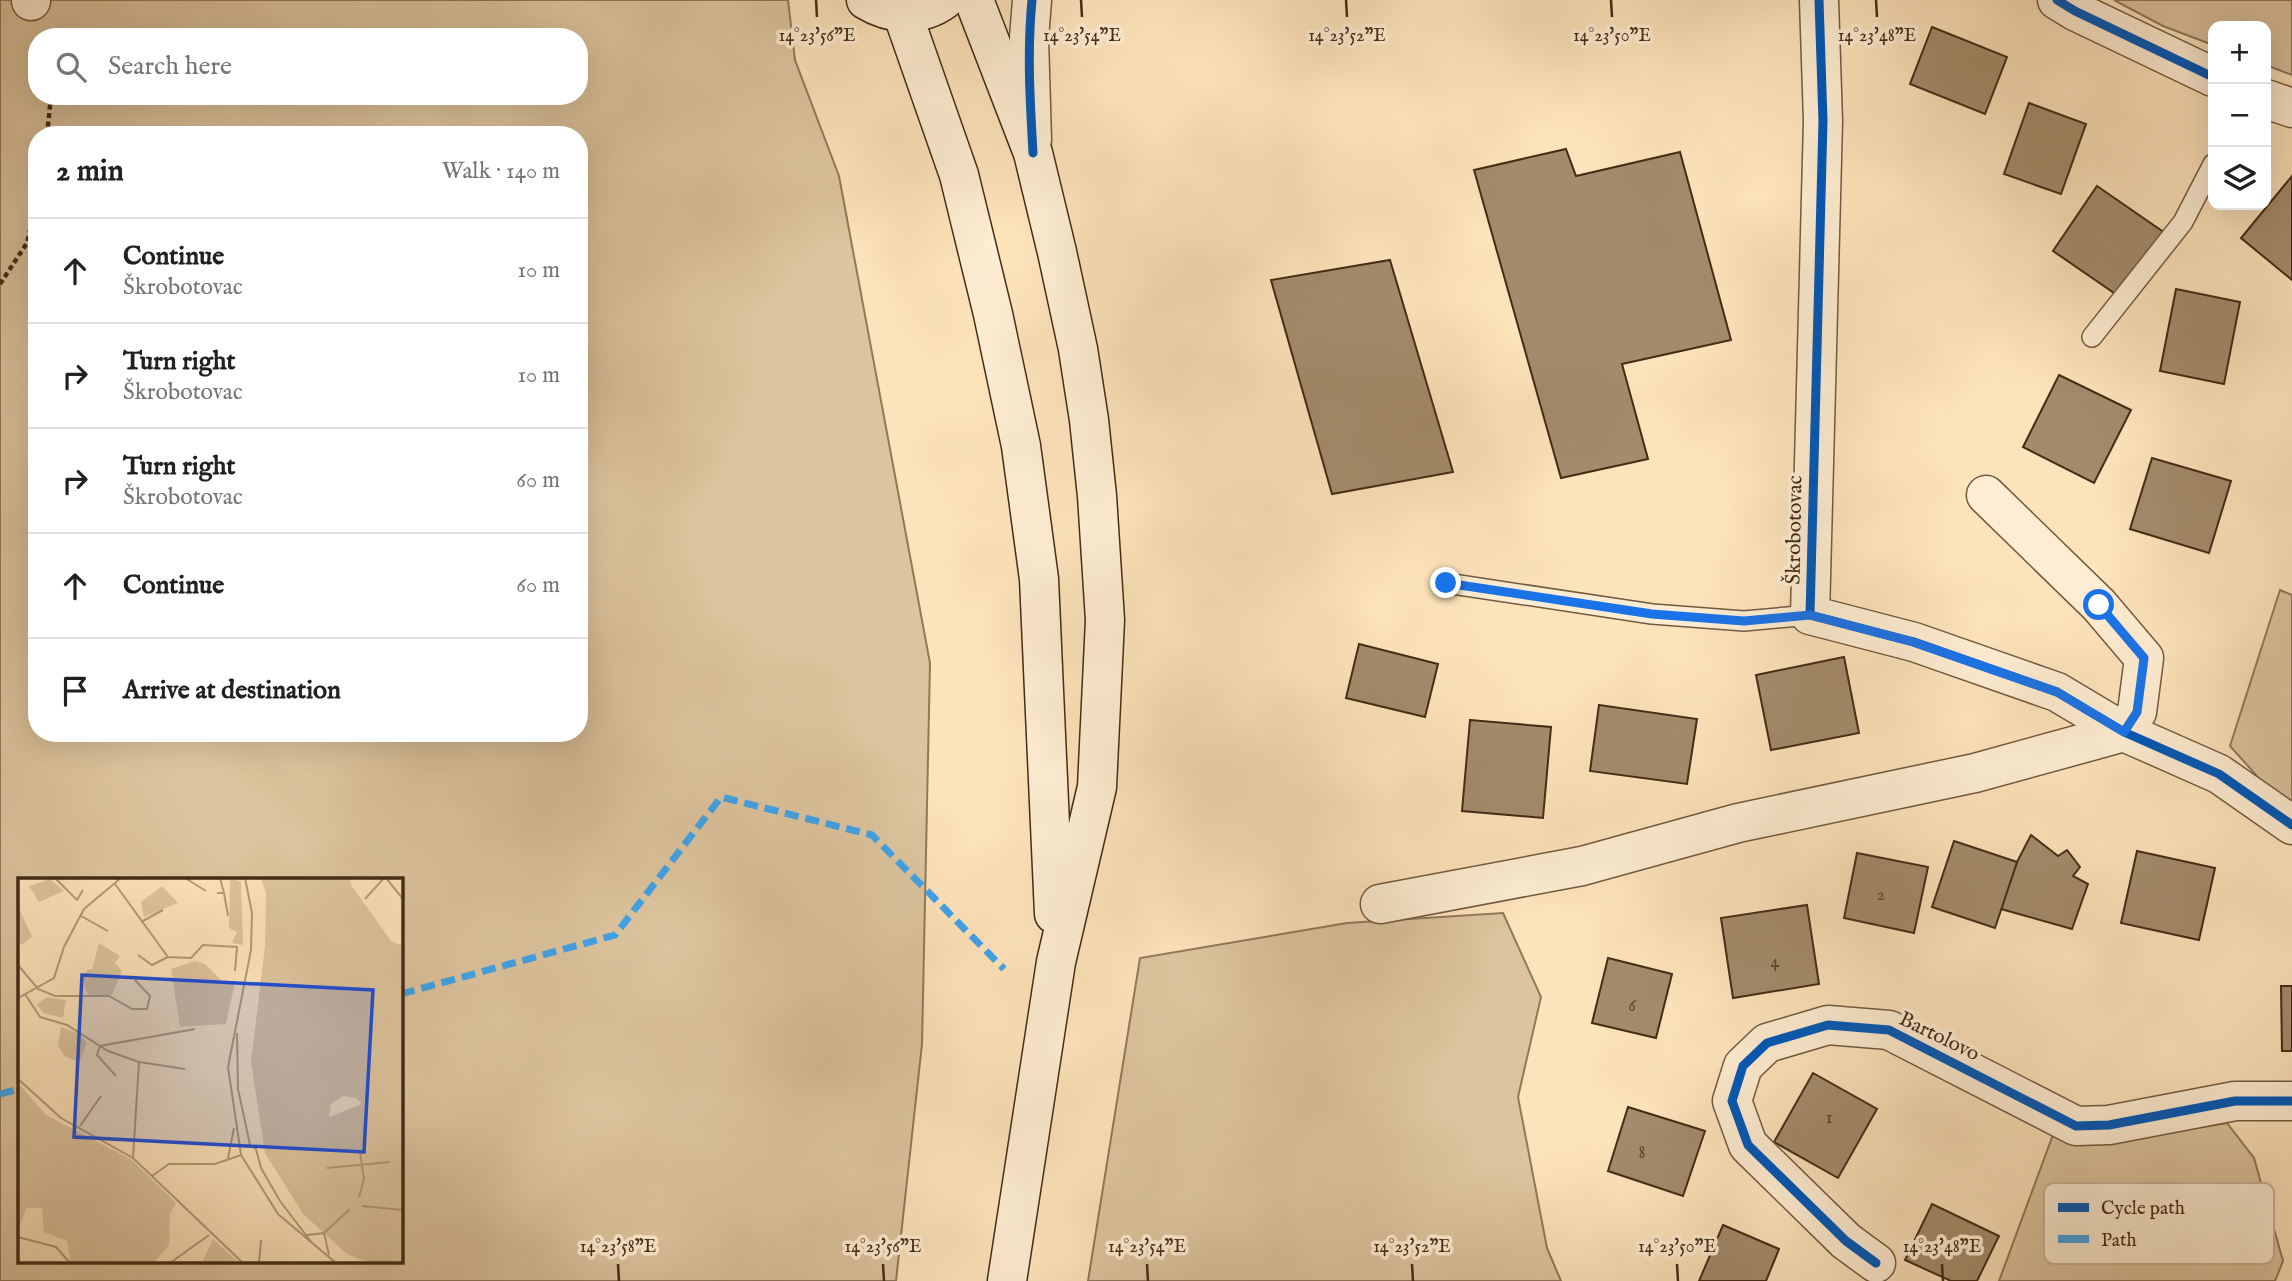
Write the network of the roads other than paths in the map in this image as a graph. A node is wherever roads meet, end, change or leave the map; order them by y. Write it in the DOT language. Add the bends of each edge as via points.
graph roads {
  1 [pos="866,0"];
  2 [pos="944,0"];
  3 [pos="974,0"];
  4 [pos="1032,0"];
  5 [pos="1819,0"];
  6 [pos="2057,0"];
  7 [pos="902,12"];
  8 [pos="2208,75"];
  9 [pos="2271,101"];
  10 [pos="2292,108"];
  11 [pos="1033,153"];
  12 [pos="2208,173"];
  13 [pos="2092,337"];
  14 [pos="1986,495"];
  15 [pos="1446,583"];
  16 [pos="1810,615"];
  17 [pos="2124,732"];
  18 [pos="2292,825"];
  19 [pos="1380,904"];
  20 [pos="1056,962"];
  21 [pos="2292,1101"];
  22 [pos="1875,1263"];
  23 [pos="1007,1281"];
  1 -- 7 [label="street"];
  2 -- 7 [label="street"];
  3 -- 11 [label="street"];
  4 -- 11 [label="street"];
  5 -- 16 [label="street, Škrobotovac" via="1823,121"];
  6 -- 8 [label="street"];
  7 -- 20 [label="street" via="960,175 1021,446 1039,579"];
  9 -- 10 [label="street"];
  11 -- 20 [label="street" via="1073,325 1089,420 1105,620 1097,787"];
  12 -- 13 [label="lane" via="2183,222"];
  14 -- 17 [label="street" via="2099,605 2144,658 2137,712"];
  15 -- 16 [label="lane" via="1652,614 1744,621"];
  16 -- 17 [label="street, Škrobotovac" via="1913,642 2057,692"];
  17 -- 18 [label="street, Škrobotovac" via="2219,774"];
  17 -- 19 [label="street" via="1975,773 1738,823 1582,866"];
  20 -- 23 [label="street"];
  21 -- 22 [label="street, Bartolovo" via="2235,1101 2109,1125 2076,1126 1889,1030 1828,1024 1767,1043 1743,1066 1732,1101 1748,1145 1846,1241"];
}
